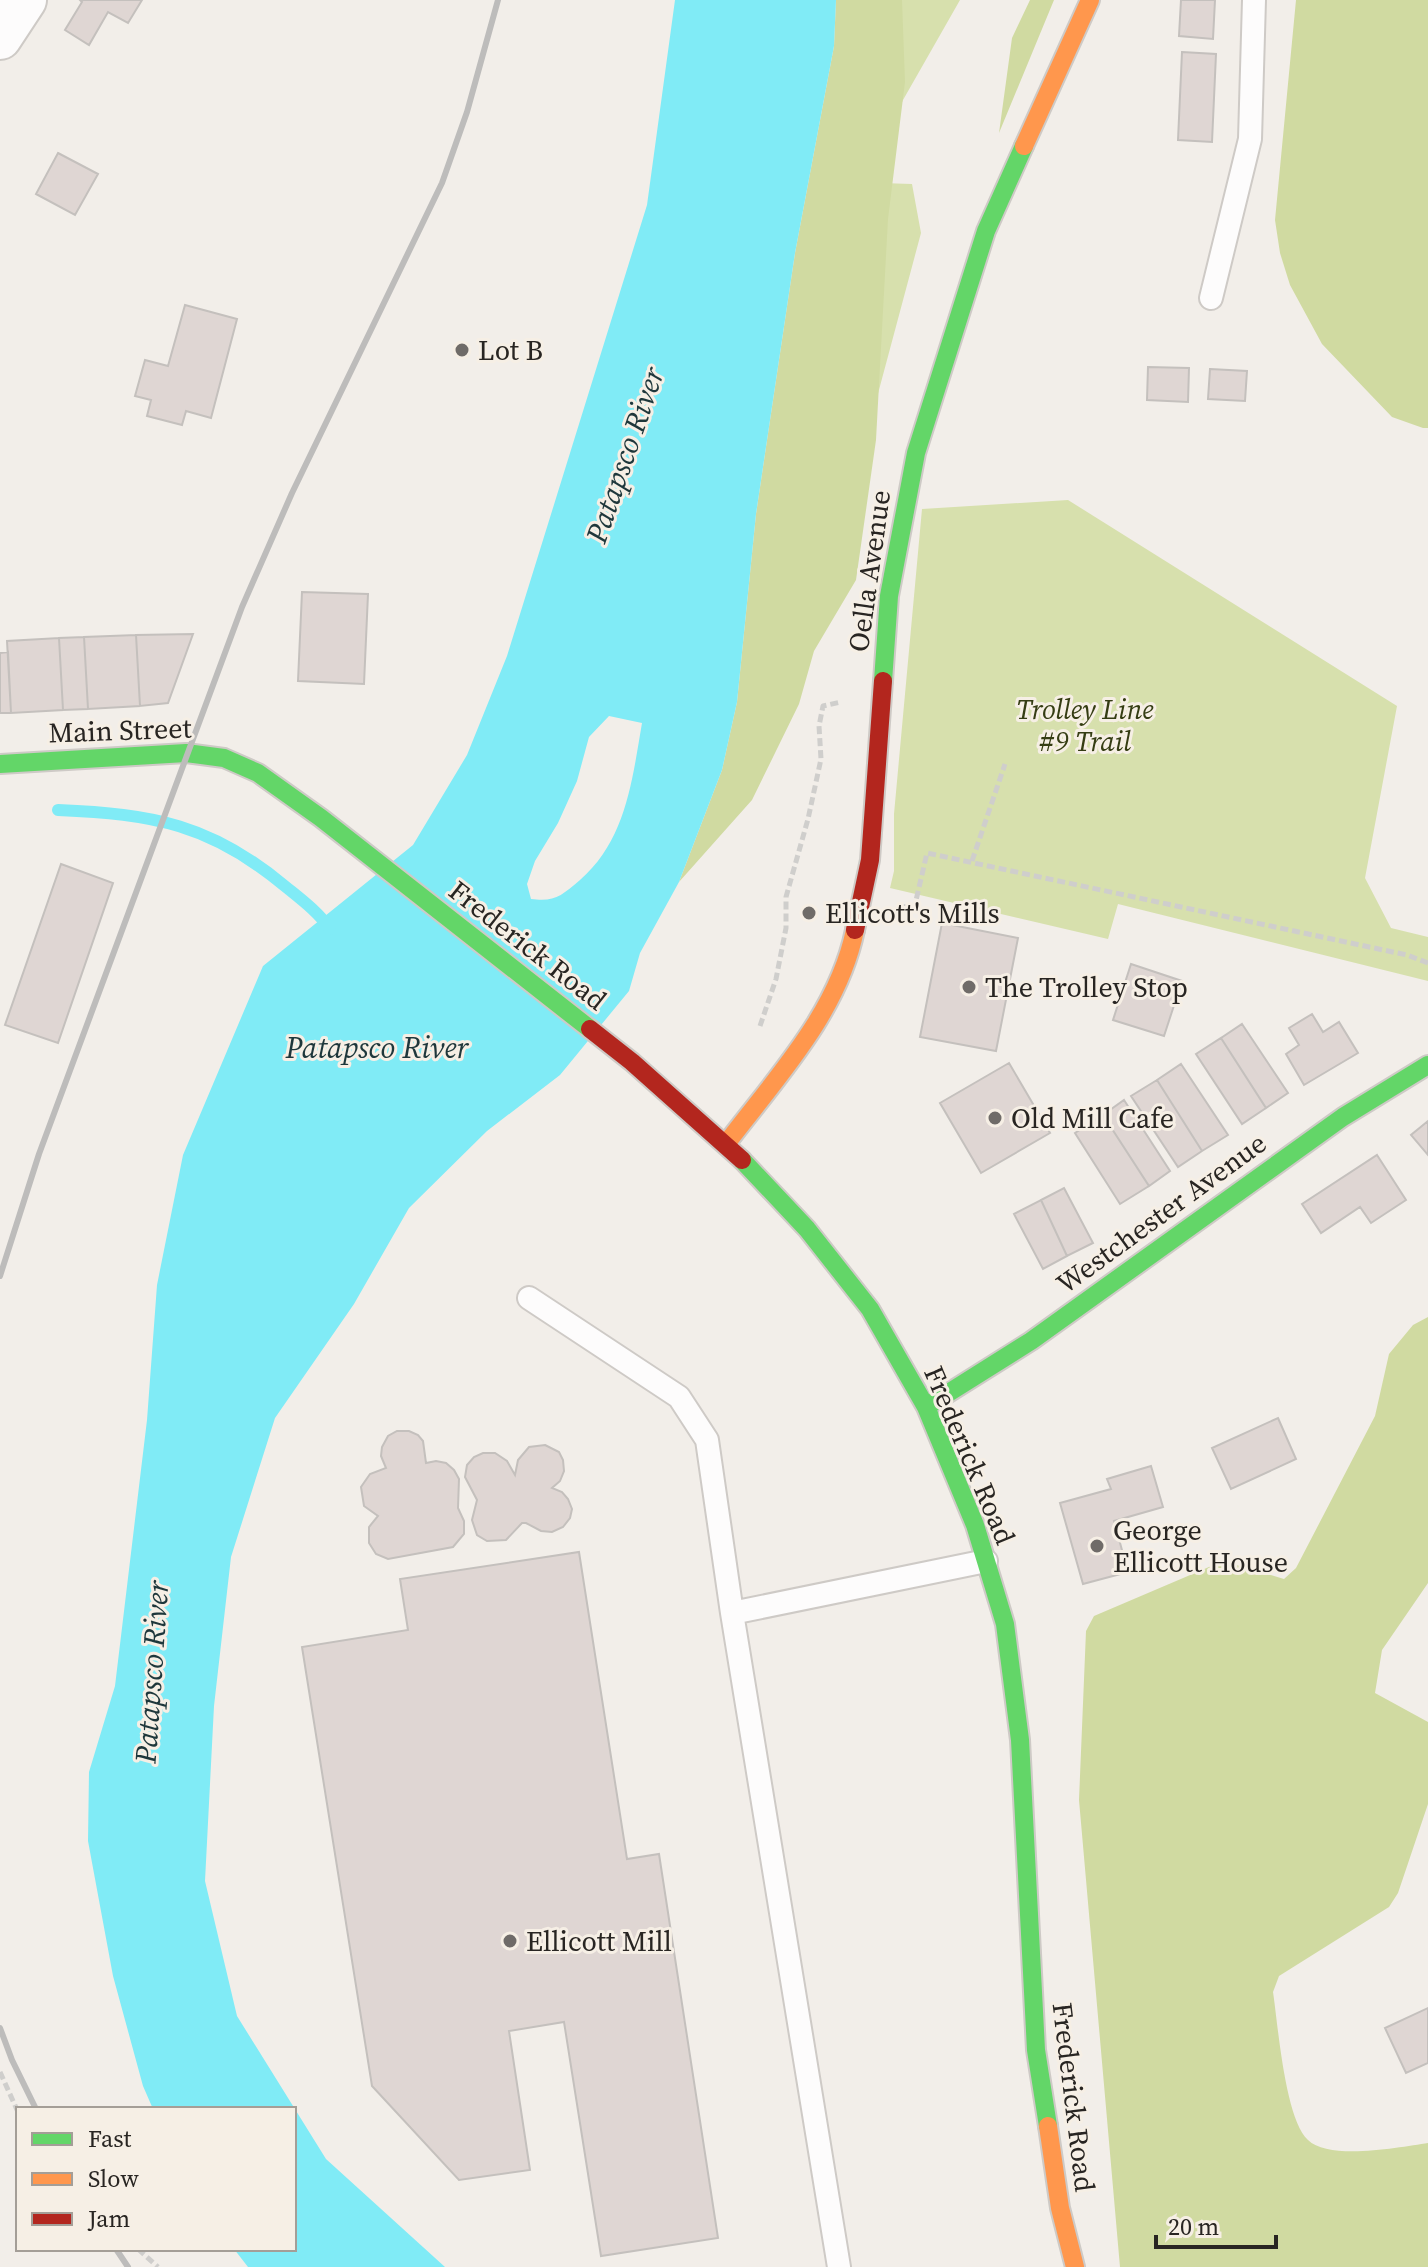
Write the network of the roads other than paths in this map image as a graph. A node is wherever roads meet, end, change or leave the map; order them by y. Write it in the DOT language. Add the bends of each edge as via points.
graph roads {
  1 [pos="25,0"];
  2 [pos="1090,0"];
  3 [pos="1254,0"];
  4 [pos="0,38"];
  5 [pos="1211,298"];
  6 [pos="0,764"];
  7 [pos="321,818"];
  8 [pos="1428,1065"];
  9 [pos="726,1144"];
  10 [pos="529,1298"];
  11 [pos="926,1407"];
  12 [pos="986,1561"];
  13 [pos="732,1613"];
  14 [pos="839,2267"];
  15 [pos="1075,2267"];
  1 -- 4 [label="street"];
  2 -- 9 [label="main road, Oella Avenue" via="986,231 916,453 889,596 870,860 850,955 804,1041"];
  3 -- 5 [label="lane" via="1250,139"];
  6 -- 7 [label="main road, Main Street" via="146,754 224,758 258,773"];
  7 -- 9 [label="main road, Frederick Road" via="632,1062"];
  8 -- 11 [label="main road, Westchester Avenue" via="1343,1117 1031,1341"];
  9 -- 11 [label="main road, Frederick Road" via="807,1229 870,1309"];
  10 -- 13 [label="lane" via="679,1397 707,1440"];
  11 -- 12 [label="main road, Frederick Road"];
  12 -- 13 [label="lane"];
  12 -- 15 [label="main road, Frederick Road" via="1005,1624 1020,1740 1036,2050 1060,2208"];
  13 -- 14 [label="lane"];
}
